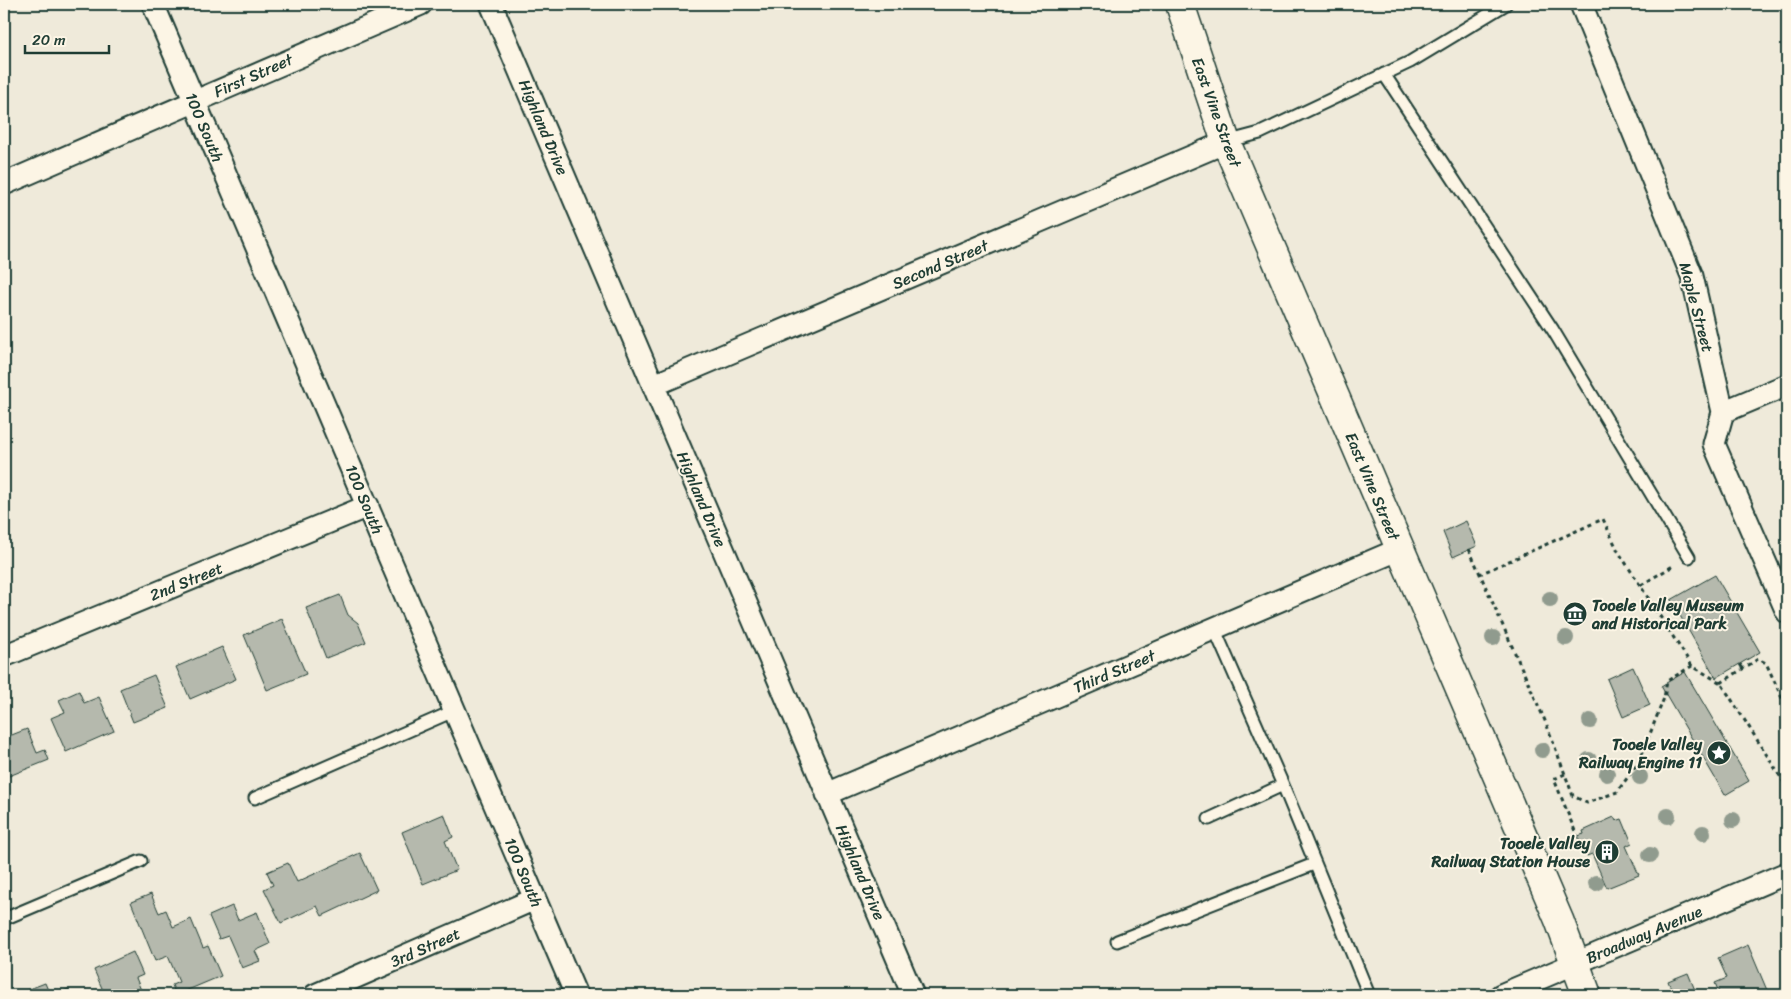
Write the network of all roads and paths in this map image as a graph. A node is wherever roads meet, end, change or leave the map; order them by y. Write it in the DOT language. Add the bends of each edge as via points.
graph roads {
  1 [pos="153,4"];
  2 [pos="421,4"];
  3 [pos="491,4"];
  4 [pos="1180,4"];
  5 [pos="1506,4"];
  6 [pos="1581,4"];
  7 [pos="1384,74"];
  8 [pos="194,102"];
  9 [pos="1226,142"];
  10 [pos="4,184"];
  11 [pos="1787,384"];
  12 [pos="654,385"];
  13 [pos="1723,412"];
  14 [pos="368,506"];
  15 [pos="1400,549"];
  16 [pos="1469,549"];
  17 [pos="1689,557"];
  18 [pos="1480,574"];
  19 [pos="1641,586"];
  20 [pos="1787,612"];
  21 [pos="1214,628"];
  22 [pos="4,656"];
  23 [pos="1740,664"];
  24 [pos="1692,666"];
  25 [pos="1743,669"];
  26 [pos="1721,683"];
  27 [pos="1787,709"];
  28 [pos="456,710"];
  29 [pos="1565,774"];
  30 [pos="1283,785"];
  31 [pos="1787,787"];
  32 [pos="828,794"];
  33 [pos="255,798"];
  34 [pos="1208,819"];
  35 [pos="1584,850"];
  36 [pos="141,861"];
  37 [pos="1314,864"];
  38 [pos="1787,873"];
  39 [pos="535,898"];
  40 [pos="4,919"];
  41 [pos="1116,941"];
  42 [pos="1575,964"];
  43 [pos="315,995"];
  44 [pos="576,995"];
  45 [pos="913,995"];
  46 [pos="1369,995"];
  47 [pos="1501,995"];
  48 [pos="1586,995"];
  1 -- 8 [label="street, 100 South"];
  2 -- 8 [label="street, First Street"];
  3 -- 12 [label="street, Highland Drive"];
  4 -- 9 [label="street, East Vine Street"];
  5 -- 7 [label="lane" via="1410,62"];
  6 -- 13 [label="street, Maple Street" via="1692,276"];
  7 -- 9 [label="lane" via="1260,133"];
  7 -- 17 [label="lane" via="1553,330"];
  8 -- 10 [label="street, First Street"];
  8 -- 14 [label="street, 100 South"];
  9 -- 12 [label="street, Second Street"];
  9 -- 15 [label="street, East Vine Street"];
  11 -- 13 [label="street"];
  12 -- 32 [label="street, Highland Drive"];
  13 -- 20 [label="street, Maple Street" via="1714,444"];
  14 -- 22 [label="street, 2nd Street"];
  14 -- 28 [label="street, 100 South"];
  15 -- 21 [label="street, Third Street"];
  15 -- 42 [label="street, East Vine Street"];
  16 -- 18 [label="path"];
  17 -- 19 [label="path"];
  18 -- 19 [label="path" via="1603,519 1618,551"];
  18 -- 29 [label="path" via="1540,708"];
  19 -- 24 [label="path"];
  21 -- 30 [label="lane"];
  21 -- 32 [label="street, Third Street"];
  23 -- 25 [label="path"];
  24 -- 26 [label="path"];
  24 -- 29 [label="path" via="1667,681 1664,698 1639,762 1617,792 1588,803 1573,796"];
  25 -- 26 [label="path"];
  25 -- 27 [label="path" via="1758,659 1766,663"];
  26 -- 31 [label="path"];
  28 -- 33 [label="lane"];
  28 -- 39 [label="street, 100 South"];
  29 -- 35 [label="path" via="1554,779"];
  30 -- 34 [label="lane"];
  30 -- 37 [label="lane"];
  32 -- 45 [label="street, Highland Drive"];
  36 -- 40 [label="lane"];
  37 -- 41 [label="lane"];
  37 -- 46 [label="lane"];
  38 -- 42 [label="street, Broadway Avenue"];
  39 -- 43 [label="street, 3rd Street"];
  39 -- 44 [label="street, 100 South"];
  42 -- 47 [label="street, Broadway Avenue"];
  42 -- 48 [label="street, East Vine Street"];
}
